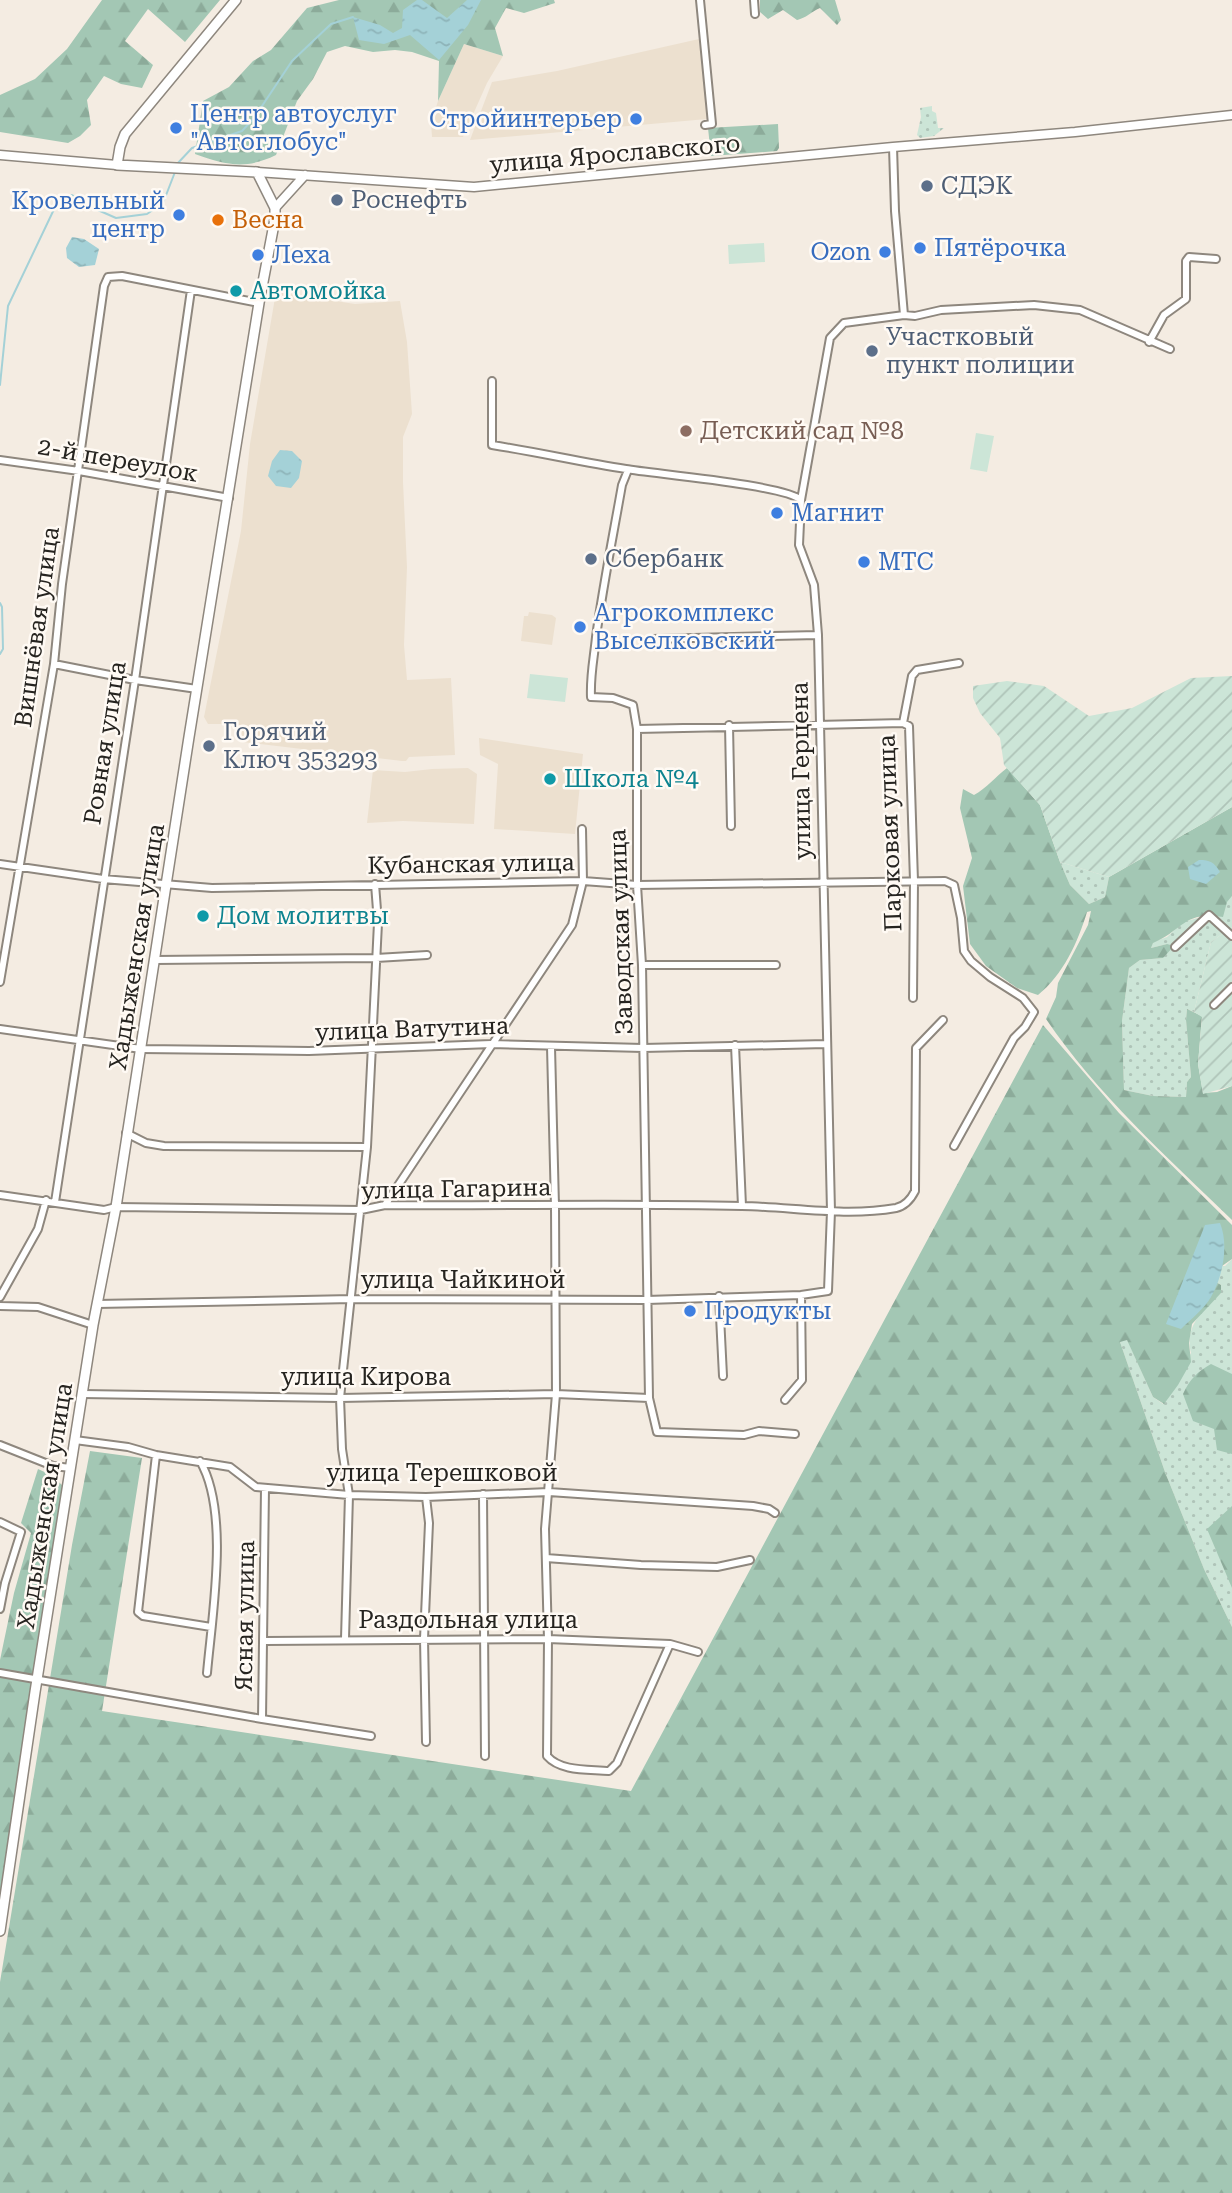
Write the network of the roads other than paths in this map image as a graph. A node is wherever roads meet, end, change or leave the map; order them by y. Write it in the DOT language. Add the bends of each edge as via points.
graph roads {
  1 [pos="236,0"];
  2 [pos="700,0"];
  3 [pos="754,0"];
  4 [pos="755,14"];
  5 [pos="1232,115"];
  6 [pos="705,125"];
  7 [pos="893,147"];
  8 [pos="0,155"];
  9 [pos="117,165"];
  10 [pos="257,172"];
  11 [pos="305,175"];
  12 [pos="275,208"];
  13 [pos="1216,259"];
  14 [pos="191,290"];
  15 [pos="259,303"];
  16 [pos="904,315"];
  17 [pos="1149,342"];
  18 [pos="1170,349"];
  19 [pos="492,381"];
  20 [pos="0,460"];
  21 [pos="628,470"];
  22 [pos="79,471"];
  23 [pos="164,487"];
  24 [pos="229,498"];
  25 [pos="801,500"];
  26 [pos="818,635"];
  27 [pos="653,639"];
  28 [pos="959,663"];
  29 [pos="54,664"];
  30 [pos="135,680"];
  31 [pos="197,689"];
  32 [pos="904,723"];
  33 [pos="818,724"];
  34 [pos="729,725"];
  35 [pos="637,729"];
  36 [pos="731,826"];
  37 [pos="583,829"];
  38 [pos="0,864"];
  39 [pos="18,867"];
  40 [pos="103,879"];
  41 [pos="583,881"];
  42 [pos="914,881"];
  43 [pos="822,883"];
  44 [pos="376,884"];
  45 [pos="637,885"];
  46 [pos="166,886"];
  47 [pos="1232,936"];
  48 [pos="1175,947"];
  49 [pos="427,955"];
  50 [pos="376,958"];
  51 [pos="155,960"];
  52 [pos="642,965"];
  53 [pos="776,965"];
  54 [pos="0,982"];
  55 [pos="1232,987"];
  56 [pos="913,998"];
  57 [pos="1214,1005"];
  58 [pos="943,1020"];
  59 [pos="0,1029"];
  60 [pos="79,1041"];
  61 [pos="491,1044"];
  62 [pos="826,1044"];
  63 [pos="735,1045"];
  64 [pos="551,1047"];
  65 [pos="141,1048"];
  66 [pos="373,1048"];
  67 [pos="643,1048"];
  68 [pos="126,1133"];
  69 [pos="954,1146"];
  70 [pos="366,1147"];
  71 [pos="0,1195"];
  72 [pos="46,1200"];
  73 [pos="55,1202"];
  74 [pos="385,1205"];
  75 [pos="555,1206"];
  76 [pos="646,1206"];
  77 [pos="742,1206"];
  78 [pos="116,1207"];
  79 [pos="361,1210"];
  80 [pos="831,1211"];
  81 [pos="828,1291"];
  82 [pos="801,1295"];
  83 [pos="719,1296"];
  84 [pos="0,1297"];
  85 [pos="352,1299"];
  86 [pos="555,1300"];
  87 [pos="647,1300"];
  88 [pos="97,1304"];
  89 [pos="0,1306"];
  90 [pos="93,1325"];
  91 [pos="723,1376"];
  92 [pos="83,1394"];
  93 [pos="555,1394"];
  94 [pos="340,1398"];
  95 [pos="649,1398"];
  96 [pos="785,1400"];
  97 [pos="795,1434"];
  98 [pos="75,1440"];
  99 [pos="0,1445"];
  100 [pos="156,1455"];
  101 [pos="200,1461"];
  102 [pos="71,1468"];
  103 [pos="265,1488"];
  104 [pos="549,1492"];
  105 [pos="484,1494"];
  106 [pos="349,1495"];
  107 [pos="426,1497"];
  108 [pos="775,1513"];
  109 [pos="0,1522"];
  110 [pos="547,1558"];
  111 [pos="750,1560"];
  112 [pos="0,1609"];
  113 [pos="211,1627"];
  114 [pos="345,1639"];
  115 [pos="424,1639"];
  116 [pos="485,1639"];
  117 [pos="548,1639"];
  118 [pos="265,1641"];
  119 [pos="670,1644"];
  120 [pos="698,1652"];
  121 [pos="207,1672"];
  122 [pos="0,1673"];
  123 [pos="37,1681"];
  124 [pos="262,1719"];
  125 [pos="371,1736"];
  126 [pos="426,1742"];
  127 [pos="485,1756"];
  128 [pos="0,1931"];
  1 -- 9 [label="main road" via="125,134"];
  2 -- 6 [label="street" via="712,124"];
  3 -- 4 [label="street"];
  5 -- 7 [label="street, улица Ярославского"];
  7 -- 11 [label="street, улица Ярославского" via="486,186"];
  7 -- 16 [label="street"];
  8 -- 9 [label="street, улица Ярославского"];
  9 -- 10 [label="main road, улица Ярославского"];
  10 -- 11 [label="street, улица Ярославского"];
  10 -- 12 [label="main road"];
  11 -- 12 [label="street"];
  12 -- 15 [label="main road, Хадыженская улица"];
  13 -- 17 [label="street" via="1189,257 1186,299 1168,309"];
  14 -- 15 [label="street"];
  14 -- 22 [label="street, Вишнёвая улица" via="122,276 108,278"];
  14 -- 23 [label="street, Ровная улица"];
  15 -- 24 [label="main road, Хадыженская улица"];
  16 -- 17 [label="street, улица Герцена" via="1054,306 1080,310"];
  16 -- 25 [label="street, улица Герцена" via="844,323 830,338"];
  17 -- 18 [label="street, улица Герцена"];
  19 -- 21 [label="street" via="492,445"];
  20 -- 22 [label="street, 2-й переулок"];
  21 -- 25 [label="street" via="784,493"];
  21 -- 35 [label="street, Заводская улица" via="590,670 591,697 633,705"];
  22 -- 23 [label="street, 2-й переулок"];
  22 -- 29 [label="street, Вишнёвая улица"];
  23 -- 24 [label="street, 2-й переулок"];
  23 -- 30 [label="street, Ровная улица"];
  24 -- 31 [label="main road, Хадыженская улица"];
  25 -- 26 [label="street, улица Герцена" via="799,545 814,585"];
  26 -- 27 [label="street"];
  26 -- 33 [label="street, улица Герцена"];
  28 -- 32 [label="street, Парковая улица" via="917,670"];
  29 -- 30 [label="street"];
  29 -- 39 [label="street, Вишнёвая улица"];
  30 -- 31 [label="street"];
  30 -- 40 [label="street, Ровная улица"];
  31 -- 46 [label="main road, Хадыженская улица"];
  32 -- 33 [label="street"];
  32 -- 42 [label="street, Парковая улица" via="909,726"];
  33 -- 34 [label="street"];
  33 -- 43 [label="street, улица Герцена"];
  34 -- 35 [label="street"];
  34 -- 36 [label="street"];
  35 -- 45 [label="street, Заводская улица"];
  37 -- 41 [label="street, Заводская улица"];
  38 -- 39 [label="street, Кубанская улица"];
  39 -- 40 [label="street, Кубанская улица"];
  39 -- 54 [label="street, Вишнёвая улица"];
  40 -- 46 [label="street, Кубанская улица"];
  40 -- 60 [label="street, Ровная улица"];
  41 -- 44 [label="street, Кубанская улица"];
  41 -- 45 [label="street, Кубанская улица"];
  41 -- 61 [label="street, Заводская улица" via="572,925"];
  42 -- 43 [label="street, Кубанская улица"];
  42 -- 56 [label="street, Парковая улица"];
  42 -- 69 [label="street, Кубанская улица" via="954,885 964,951 1034,1012 1014,1038"];
  43 -- 45 [label="street, Кубанская улица"];
  43 -- 62 [label="street, улица Герцена"];
  44 -- 46 [label="street, Кубанская улица"];
  44 -- 50 [label="street"];
  45 -- 52 [label="street, Заводская улица"];
  46 -- 51 [label="main road, Хадыженская улица"];
  47 -- 48 [label="street" via="1209,915"];
  49 -- 50 [label="street"];
  50 -- 51 [label="street"];
  50 -- 66 [label="street"];
  51 -- 65 [label="main road, Хадыженская улица"];
  52 -- 53 [label="street"];
  52 -- 67 [label="street, Заводская улица"];
  55 -- 57 [label="street"];
  58 -- 80 [label="street, улица Гагарина" via="916,1048 915,1191 911,1199 900,1207 875,1211"];
  59 -- 60 [label="street, улица Ватутина"];
  60 -- 65 [label="street, улица Ватутина"];
  60 -- 73 [label="street, Ровная улица"];
  61 -- 64 [label="street, улица Ватутина"];
  61 -- 66 [label="street, улица Ватутина"];
  61 -- 74 [label="street, Заводская улица"];
  62 -- 63 [label="street, улица Ватутина"];
  62 -- 80 [label="street, улица Герцена"];
  63 -- 67 [label="street, улица Ватутина"];
  63 -- 77 [label="street"];
  64 -- 67 [label="street, улица Ватутина"];
  64 -- 75 [label="street"];
  65 -- 66 [label="street, улица Ватутина"];
  65 -- 68 [label="main road, Хадыженская улица"];
  66 -- 70 [label="street"];
  67 -- 76 [label="street, Заводская улица"];
  68 -- 70 [label="street" via="164,1146"];
  68 -- 78 [label="main road, Хадыженская улица"];
  70 -- 79 [label="street"];
  71 -- 72 [label="street, улица Гагарина"];
  72 -- 73 [label="street, улица Гагарина"];
  72 -- 84 [label="street" via="38,1229"];
  73 -- 78 [label="street, улица Гагарина" via="104,1210"];
  74 -- 75 [label="street, улица Гагарина"];
  74 -- 79 [label="street, улица Гагарина"];
  75 -- 76 [label="street, улица Гагарина"];
  75 -- 86 [label="street"];
  76 -- 77 [label="street, улица Гагарина"];
  76 -- 87 [label="street, Заводская улица"];
  77 -- 80 [label="street, улица Гагарина"];
  78 -- 79 [label="street, улица Гагарина"];
  78 -- 88 [label="main road, Хадыженская улица"];
  79 -- 85 [label="street"];
  80 -- 81 [label="street, улица Герцена"];
  81 -- 82 [label="street, улица Чайкиной"];
  82 -- 83 [label="street, улица Чайкиной"];
  82 -- 96 [label="street" via="802,1380"];
  83 -- 87 [label="street, улица Чайкиной"];
  83 -- 91 [label="street"];
  85 -- 86 [label="street, улица Чайкиной"];
  85 -- 88 [label="street, улица Чайкиной"];
  85 -- 94 [label="street"];
  86 -- 87 [label="street, улица Чайкиной"];
  86 -- 93 [label="street"];
  87 -- 95 [label="street, Заводская улица"];
  88 -- 90 [label="main road, Хадыженская улица"];
  89 -- 90 [label="street" via="38,1307"];
  90 -- 92 [label="main road, Хадыженская улица"];
  92 -- 94 [label="street, улица Кирова"];
  92 -- 98 [label="main road, Хадыженская улица"];
  93 -- 94 [label="street, улица Кирова"];
  93 -- 95 [label="street, улица Кирова"];
  93 -- 104 [label="street"];
  94 -- 106 [label="street"];
  95 -- 97 [label="street, Заводская улица" via="657,1432"];
  98 -- 100 [label="street, улица Терешковой"];
  98 -- 102 [label="main road, Хадыженская улица"];
  99 -- 102 [label="street" via="53,1466"];
  100 -- 101 [label="street, улица Терешковой"];
  100 -- 113 [label="street" via="138,1612"];
  101 -- 103 [label="street, улица Терешковой" via="230,1467 256,1487"];
  101 -- 113 [label="street" via="217,1510"];
  102 -- 123 [label="main road, Хадыженская улица"];
  103 -- 106 [label="street, улица Терешковой"];
  103 -- 118 [label="street, Ясная улица"];
  104 -- 105 [label="street, улица Терешковой"];
  104 -- 108 [label="street, улица Терешковой" via="754,1506"];
  104 -- 110 [label="street"];
  105 -- 107 [label="street, улица Терешковой"];
  105 -- 116 [label="street"];
  106 -- 107 [label="street, улица Терешковой"];
  106 -- 114 [label="street"];
  107 -- 115 [label="street"];
  109 -- 112 [label="street, Хадыженская улица" via="21,1532"];
  110 -- 111 [label="street" via="717,1567"];
  110 -- 117 [label="street"];
  113 -- 121 [label="street"];
  114 -- 115 [label="street, Раздольная улица"];
  114 -- 118 [label="street, Раздольная улица"];
  115 -- 116 [label="street, Раздольная улица"];
  115 -- 126 [label="street"];
  116 -- 117 [label="street, Раздольная улица"];
  116 -- 127 [label="street"];
  117 -- 119 [label="street, Раздольная улица"];
  117 -- 119 [label="street" via="547,1756 560,1765 609,1771 617,1763"];
  118 -- 124 [label="street, Ясная улица"];
  119 -- 120 [label="street, Раздольная улица"];
  122 -- 123 [label="street"];
  123 -- 124 [label="street"];
  123 -- 128 [label="main road, Хадыженская улица"];
  124 -- 125 [label="street, Ясная улица"];
}
